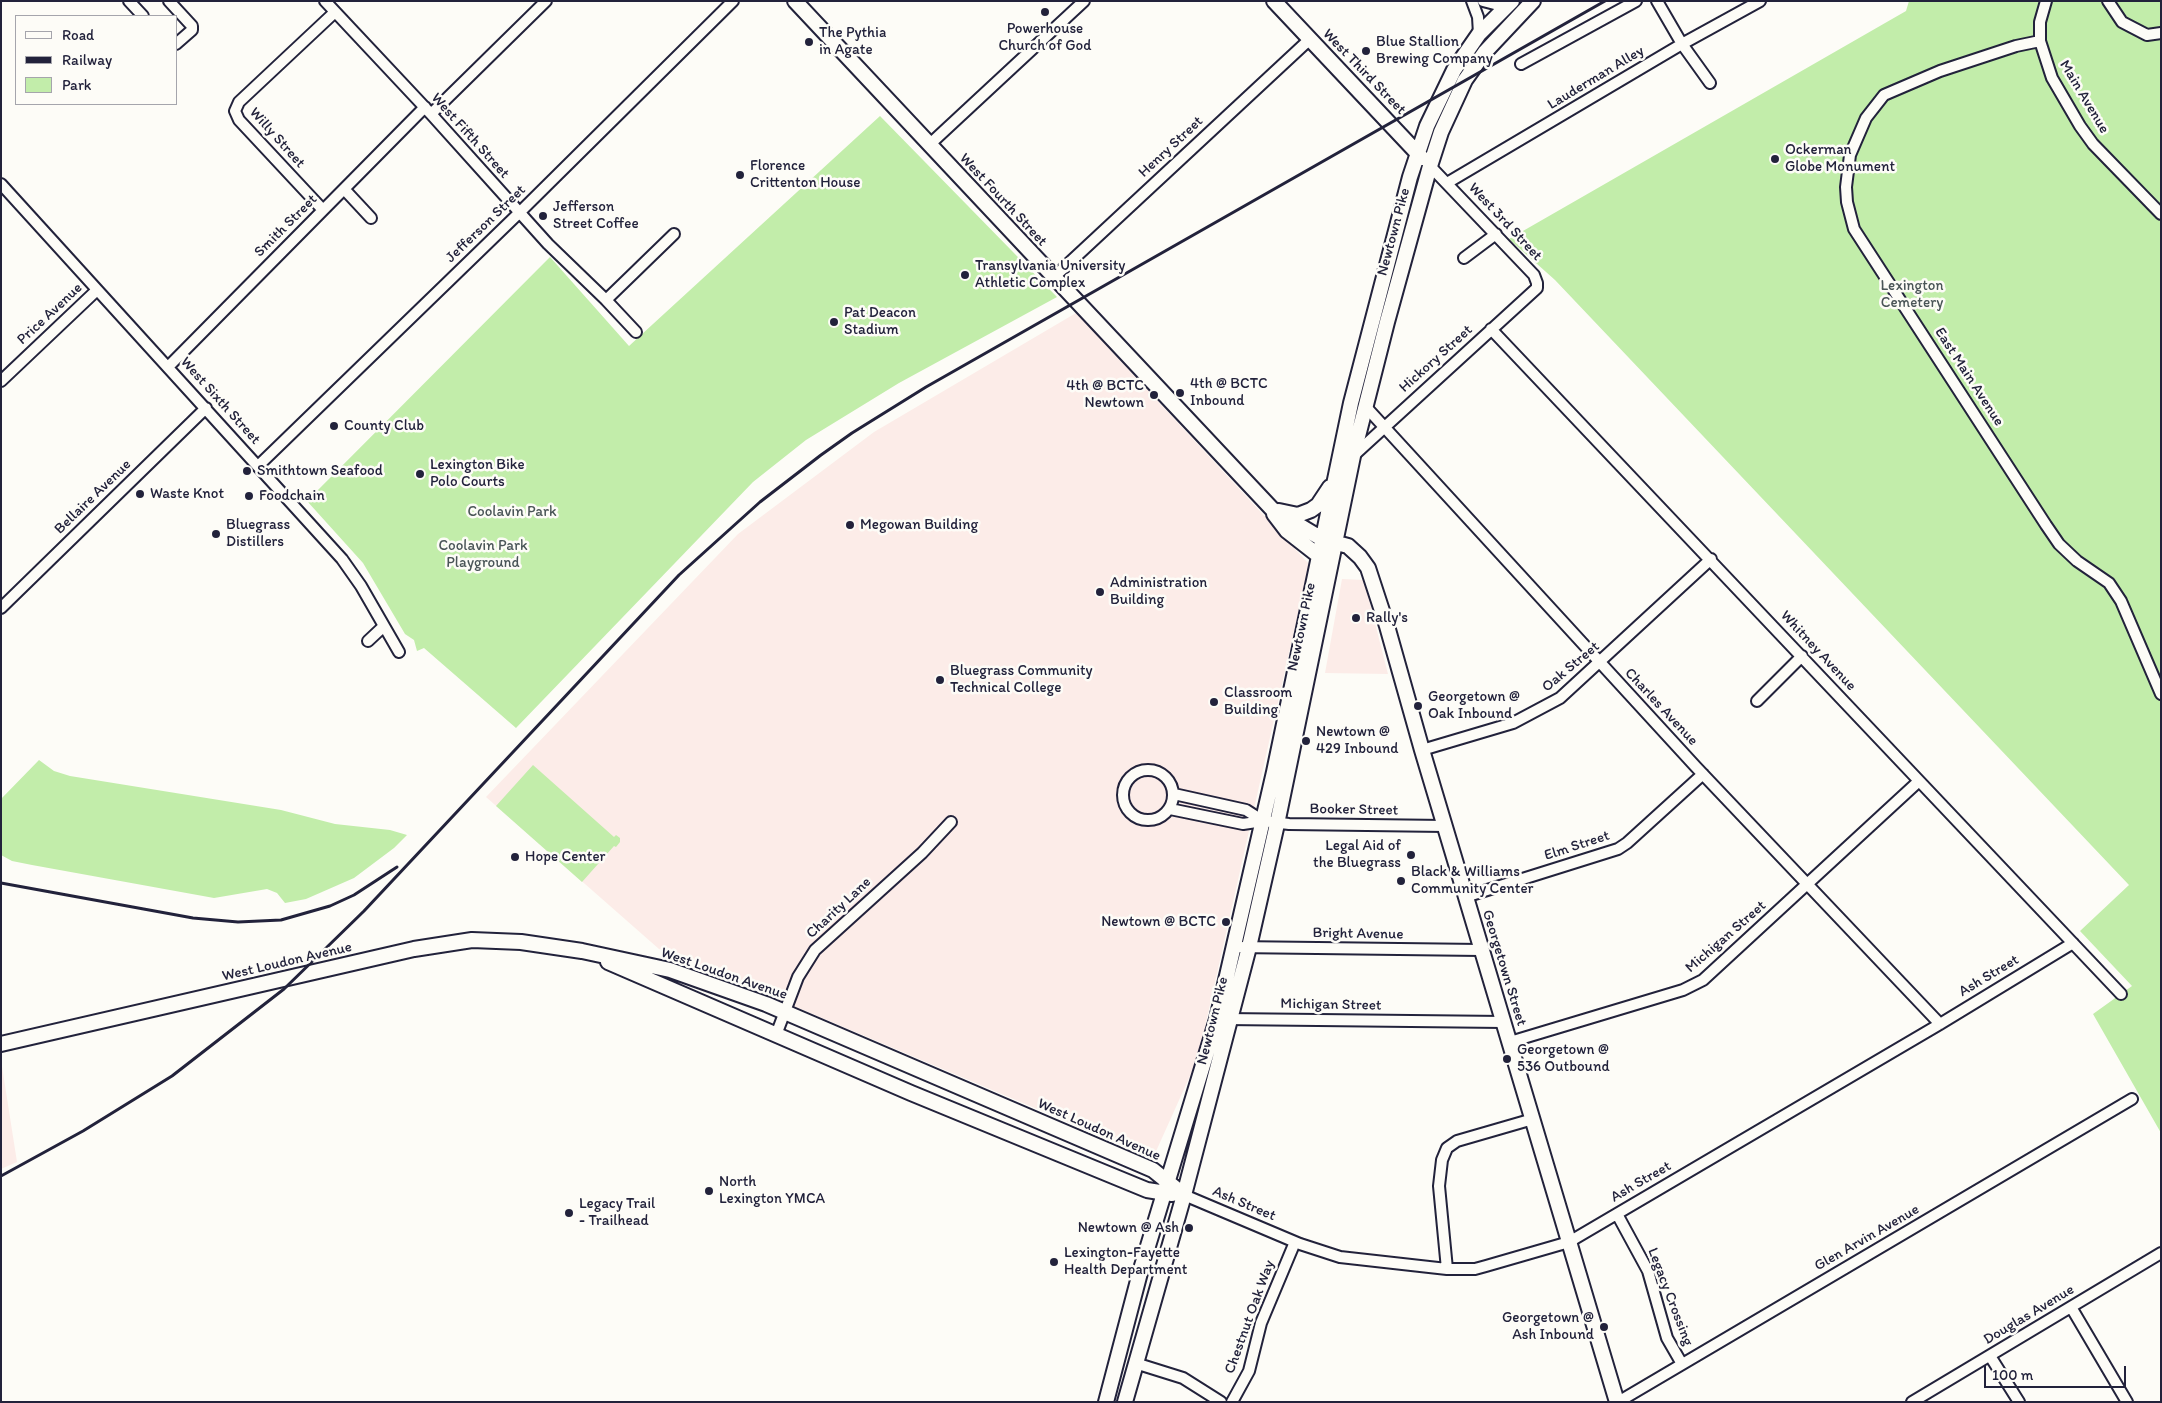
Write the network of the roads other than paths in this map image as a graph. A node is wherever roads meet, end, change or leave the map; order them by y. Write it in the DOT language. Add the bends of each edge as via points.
graph roads {
  1 [pos="129,1"];
  2 [pos="169,1"];
  3 [pos="325,1"];
  4 [pos="546,1"];
  5 [pos="733,1"];
  6 [pos="794,1"];
  7 [pos="1084,1"];
  8 [pos="1274,1"];
  9 [pos="1472,1"];
  10 [pos="1483,1"];
  11 [pos="1533,1"];
  12 [pos="1636,1"];
  13 [pos="1657,1"];
  14 [pos="1760,1"];
  15 [pos="2046,1"];
  16 [pos="2108,1"];
  17 [pos="1509,4"];
  18 [pos="335,12"];
  19 [pos="142,15"];
  20 [pos="2161,33"];
  21 [pos="1479,34"];
  22 [pos="1310,39"];
  23 [pos="2040,41"];
  24 [pos="178,42"];
  25 [pos="1682,44"];
  26 [pos="1521,64"];
  27 [pos="1710,83"];
  28 [pos="428,110"];
  29 [pos="929,146"];
  30 [pos="1417,153"];
  31 [pos="1430,166"];
  32 [pos="1448,183"];
  33 [pos="2,188"];
  34 [pos="344,188"];
  35 [pos="323,210"];
  36 [pos="519,213"];
  37 [pos="2161,214"];
  38 [pos="371,218"];
  39 [pos="674,234"];
  40 [pos="1496,234"];
  41 [pos="1464,258"];
  42 [pos="1054,277"];
  43 [pos="1538,283"];
  44 [pos="98,290"];
  45 [pos="606,300"];
  46 [pos="1491,329"];
  47 [pos="636,332"];
  48 [pos="168,367"];
  49 [pos="1,381"];
  50 [pos="1365,406"];
  51 [pos="206,408"];
  52 [pos="1384,427"];
  53 [pos="1353,456"];
  54 [pos="258,466"];
  55 [pos="1335,477"];
  56 [pos="1272,508"];
  57 [pos="1329,541"];
  58 [pos="1319,556"];
  59 [pos="1711,559"];
  60 [pos="1,608"];
  61 [pos="384,626"];
  62 [pos="368,641"];
  63 [pos="399,652"];
  64 [pos="1802,656"];
  65 [pos="1600,662"];
  66 [pos="2161,694"];
  67 [pos="1757,701"];
  68 [pos="1422,750"];
  69 [pos="1703,774"];
  70 [pos="1919,781"];
  71 [pos="1174,794"];
  72 [pos="1170,809"];
  73 [pos="951,822"];
  74 [pos="1270,822"];
  75 [pos="1445,826"];
  76 [pos="1808,883"];
  77 [pos="1466,897"];
  78 [pos="2073,943"];
  79 [pos="1242,947"];
  80 [pos="1481,950"];
  81 [pos="582,951"];
  82 [pos="2121,994"];
  83 [pos="785,1013"];
  84 [pos="1224,1019"];
  85 [pos="1504,1022"];
  86 [pos="1940,1024"];
  87 [pos="776,1035"];
  88 [pos="1510,1042"];
  89 [pos="1,1044"];
  90 [pos="2132,1100"];
  91 [pos="1533,1119"];
  92 [pos="1168,1180"];
  93 [pos="1163,1194"];
  94 [pos="1184,1195"];
  95 [pos="1618,1214"];
  96 [pos="1295,1242"];
  97 [pos="1569,1242"];
  98 [pos="2161,1253"];
  99 [pos="1447,1269"];
  100 [pos="2071,1307"];
  101 [pos="1990,1356"];
  102 [pos="1135,1363"];
  103 [pos="1682,1364"];
  104 [pos="1106,1402"];
  105 [pos="1125,1402"];
  106 [pos="1221,1402"];
  107 [pos="1232,1402"];
  108 [pos="1618,1402"];
  109 [pos="1912,1402"];
  110 [pos="2018,1402"];
  111 [pos="2127,1402"];
  1 -- 19 [label="street"];
  2 -- 24 [label="street" via="192,26 192,30"];
  3 -- 18 [label="street, West Fifth Street"];
  4 -- 28 [label="street, Smith Street"];
  5 -- 36 [label="street, Jefferson Street"];
  6 -- 29 [label="main road, West Fourth Street"];
  7 -- 29 [label="street"];
  8 -- 22 [label="main road, West Third Street"];
  9 -- 21 [label="street" via="1478,17"];
  10 -- 17 [label="street"];
  11 -- 31 [label="main road, Newtown Pike" via="1484,52 1465,80 1441,132"];
  12 -- 26 [label="street"];
  13 -- 25 [label="street"];
  14 -- 25 [label="street, Lauderman Alley"];
  15 -- 23 [label="street, Main Avenue" via="2040,22"];
  16 -- 20 [label="street" via="2122,22 2147,35"];
  17 -- 21 [label="main road, Newtown Pike"];
  18 -- 28 [label="street, West Fifth Street"];
  18 -- 35 [label="street, Willy Street" via="236,106 239,120"];
  21 -- 30 [label="main road, Newtown Pike" via="1441,93"];
  22 -- 30 [label="main road, West Third Street"];
  22 -- 42 [label="street, Henry Street"];
  23 -- 37 [label="street, Main Avenue" via="2052,78 2080,126 2093,144"];
  23 -- 66 [label="street, East Main Avenue" via="1940,71 1884,95 1866,118 1850,155 1847,202 1854,229 2046,525 2077,561 2109,583 2121,601"];
  25 -- 27 [label="street"];
  25 -- 32 [label="street, Lauderman Alley"];
  28 -- 34 [label="street, Smith Street"];
  28 -- 36 [label="street, West Fifth Street"];
  29 -- 42 [label="main road, West Fourth Street"];
  30 -- 31 [label="main road, West Third Street"];
  30 -- 55 [label="main road, Newtown Pike" via="1367,337"];
  31 -- 32 [label="street, West 3rd Street"];
  31 -- 50 [label="main road, Newtown Pike"];
  32 -- 40 [label="street, West 3rd Street"];
  33 -- 44 [label="street, West Sixth Street"];
  34 -- 35 [label="street, Smith Street"];
  34 -- 38 [label="street"];
  35 -- 48 [label="street, Smith Street"];
  36 -- 45 [label="street, West Fifth Street"];
  36 -- 54 [label="street, Jefferson Street"];
  39 -- 45 [label="street"];
  40 -- 41 [label="street"];
  40 -- 43 [label="street, West 3rd Street"];
  42 -- 56 [label="main road, West Fourth Street"];
  43 -- 46 [label="street, Hickory Street"];
  44 -- 48 [label="street, West Sixth Street"];
  44 -- 49 [label="street, Price Avenue"];
  45 -- 47 [label="street, West Fifth Street"];
  46 -- 52 [label="street, Hickory Street"];
  46 -- 59 [label="street, Whitney Avenue"];
  48 -- 51 [label="street, West Sixth Street"];
  50 -- 52 [label="street, Charles Avenue"];
  50 -- 53 [label="main road, Newtown Pike"];
  51 -- 54 [label="street, West Sixth Street"];
  51 -- 60 [label="street, Bellaire Avenue"];
  52 -- 53 [label="street, Hickory Street"];
  52 -- 65 [label="street, Charles Avenue"];
  53 -- 57 [label="main road, Newtown Pike"];
  54 -- 61 [label="street, West Sixth Street" via="342,559"];
  55 -- 56 [label="main road" via="1318,505 1311,510 1298,515"];
  55 -- 57 [label="main road, Newtown Pike"];
  56 -- 57 [label="main road, West Fourth Street"];
  56 -- 58 [label="main road, West Fourth Street" via="1287,532"];
  57 -- 58 [label="main road, Newtown Pike"];
  57 -- 68 [label="main road, Georgetown Street" via="1348,546 1360,557 1371,575"];
  57 -- 74 [label="main road, Newtown Pike"];
  58 -- 74 [label="main road, Newtown Pike"];
  59 -- 64 [label="street, Whitney Avenue"];
  59 -- 65 [label="street, Oak Street"];
  61 -- 62 [label="street"];
  61 -- 63 [label="street, West Sixth Street"];
  64 -- 67 [label="street"];
  64 -- 70 [label="street, Whitney Avenue"];
  65 -- 68 [label="street, Oak Street" via="1560,698 1531,715"];
  65 -- 69 [label="street, Charles Avenue"];
  68 -- 75 [label="main road, Georgetown Street"];
  69 -- 76 [label="street, Charles Avenue"];
  69 -- 77 [label="street, Elm Street" via="1618,849"];
  70 -- 76 [label="street, Michigan Street"];
  70 -- 78 [label="street, Whitney Avenue"];
  71 -- 72 [label="street"];
  71 -- 72 [label="street" via="1165,776 1153,770 1136,773 1124,786 1123,802 1134,817 1150,821"];
  71 -- 74 [label="street" via="1246,810"];
  72 -- 74 [label="street, Booker Street" via="1243,824"];
  73 -- 83 [label="street, Charity Lane" via="922,853 815,950 798,977"];
  74 -- 75 [label="street, Booker Street"];
  74 -- 79 [label="main road, Newtown Pike"];
  75 -- 77 [label="main road, Georgetown Street"];
  76 -- 86 [label="street, Charles Avenue"];
  76 -- 88 [label="street, Michigan Street" via="1715,970 1694,985"];
  77 -- 80 [label="main road, Georgetown Street"];
  78 -- 82 [label="street, Whitney Avenue"];
  78 -- 86 [label="street, Ash Street"];
  79 -- 80 [label="street, Bright Avenue"];
  79 -- 84 [label="main road, Newtown Pike"];
  80 -- 85 [label="main road, Georgetown Street"];
  81 -- 83 [label="main road, West Loudon Avenue" via="670,970"];
  81 -- 87 [label="main road, West Loudon Avenue"];
  81 -- 89 [label="main road, West Loudon Avenue" via="508,940 446,943"];
  83 -- 87 [label="street, Charity Lane"];
  83 -- 92 [label="main road, West Loudon Avenue" via="1152,1170"];
  84 -- 85 [label="street, Michigan Street"];
  84 -- 92 [label="main road, Newtown Pike"];
  84 -- 94 [label="main road, Newtown Pike"];
  85 -- 88 [label="main road, Georgetown Street"];
  86 -- 95 [label="street, Ash Street"];
  87 -- 93 [label="main road, West Loudon Avenue"];
  88 -- 91 [label="main road, Georgetown Street"];
  90 -- 103 [label="street, Glen Arvin Avenue"];
  91 -- 97 [label="main road, Georgetown Street"];
  91 -- 99 [label="street" via="1457,1141 1447,1148 1439,1186"];
  92 -- 93 [label="main road, Newtown Pike"];
  92 -- 94 [label="main road, West Loudon Avenue"];
  93 -- 94 [label="main road, West Loudon Avenue"];
  93 -- 104 [label="main road, Newtown Pike"];
  94 -- 96 [label="street, Ash Street"];
  94 -- 102 [label="main road, Newtown Pike"];
  95 -- 97 [label="street, Ash Street"];
  95 -- 103 [label="street, Legacy Crossing" via="1648,1271 1667,1338"];
  96 -- 99 [label="street, Ash Street" via="1354,1259"];
  96 -- 107 [label="street, Chestnut Oak Way" via="1261,1323 1249,1371"];
  97 -- 99 [label="street, Ash Street" via="1475,1269"];
  97 -- 108 [label="main road, Georgetown Street"];
  98 -- 100 [label="street, Douglas Avenue"];
  100 -- 101 [label="street, Douglas Avenue"];
  100 -- 111 [label="street"];
  101 -- 109 [label="street, Douglas Avenue"];
  101 -- 110 [label="street"];
  102 -- 105 [label="main road, Newtown Pike"];
  102 -- 106 [label="street" via="1182,1378"];
  103 -- 108 [label="street, Glen Arvin Avenue"];
}
